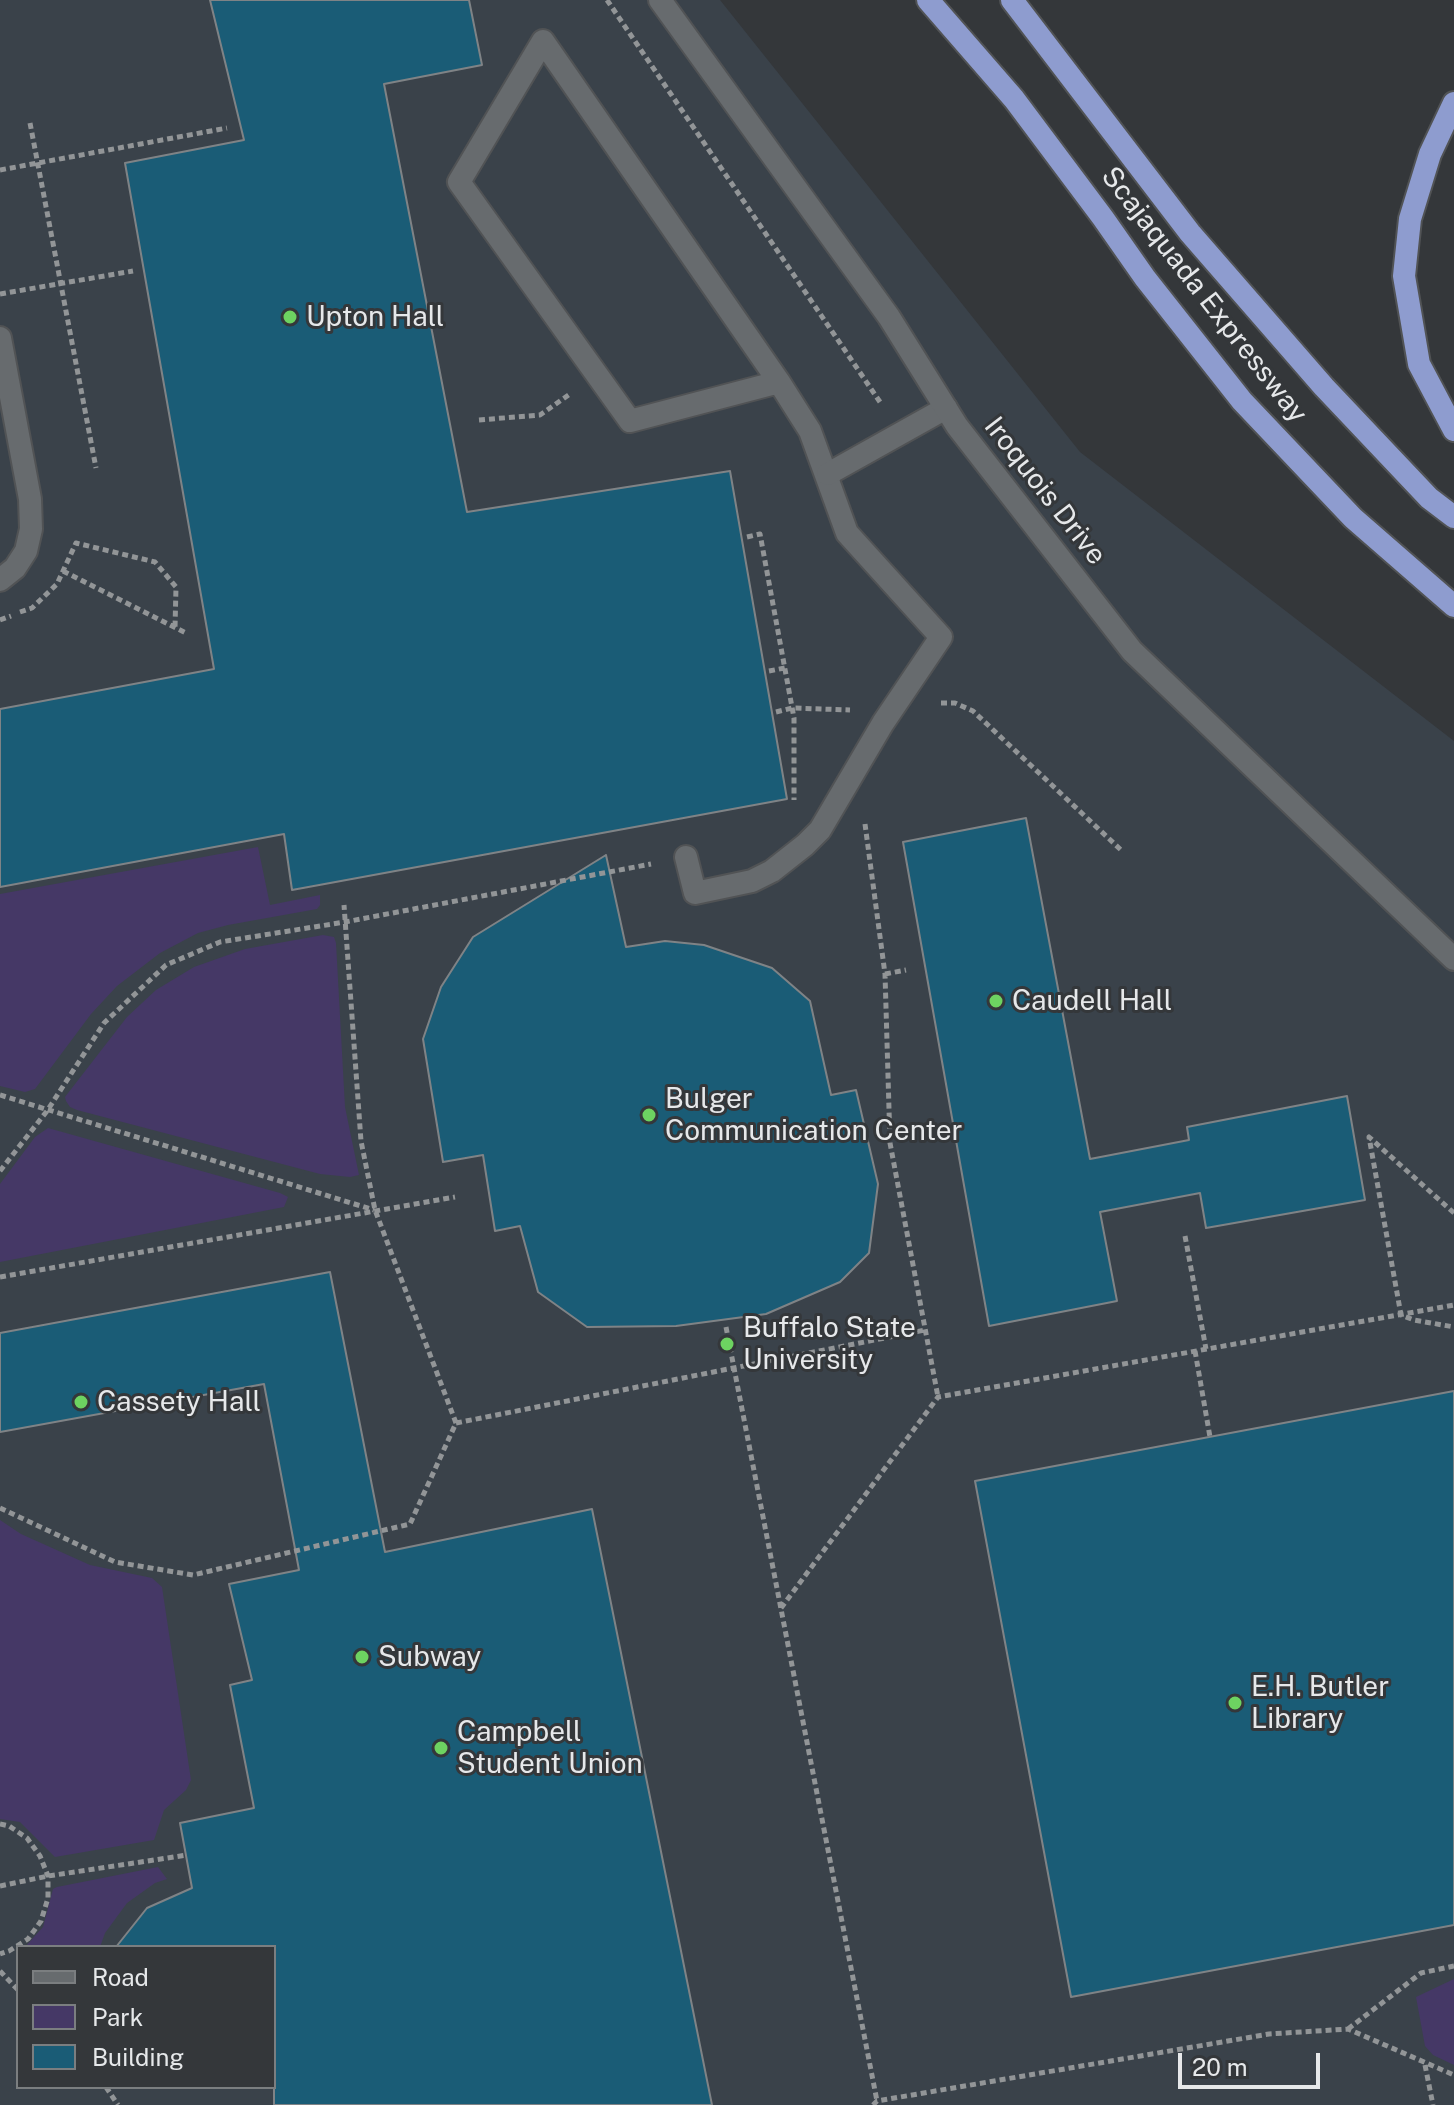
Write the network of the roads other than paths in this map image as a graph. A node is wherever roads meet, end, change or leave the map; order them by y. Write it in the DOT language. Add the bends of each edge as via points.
graph roads {
  1 [pos="660,0"];
  2 [pos="928,0"];
  3 [pos="1012,0"];
  4 [pos="1454,103"];
  5 [pos="0,338"];
  6 [pos="779,382"];
  7 [pos="946,408"];
  8 [pos="1454,430"];
  9 [pos="828,474"];
  10 [pos="1454,517"];
  11 [pos="0,580"];
  12 [pos="1454,606"];
  13 [pos="686,857"];
  14 [pos="1454,959"];
  1 -- 7 [label="street, Iroquois Drive" via="889,317"];
  2 -- 12 [label="highway, Scajaquada Expressway" via="1014,99 1242,401 1353,518"];
  3 -- 10 [label="highway, Scajaquada Expressway" via="1190,233 1324,387 1429,498"];
  4 -- 8 [label="highway" via="1430,154 1410,219 1404,276 1419,364"];
  5 -- 11 [label="street" via="31,529 26,551"];
  6 -- 6 [label="street" via="630,421 459,182 543,41"];
  6 -- 9 [label="street" via="815,440"];
  7 -- 9 [label="street"];
  7 -- 14 [label="street, Iroquois Drive" via="1132,651"];
  9 -- 13 [label="street" via="847,533 941,637 820,830 805,845 752,881 695,893"];
}
